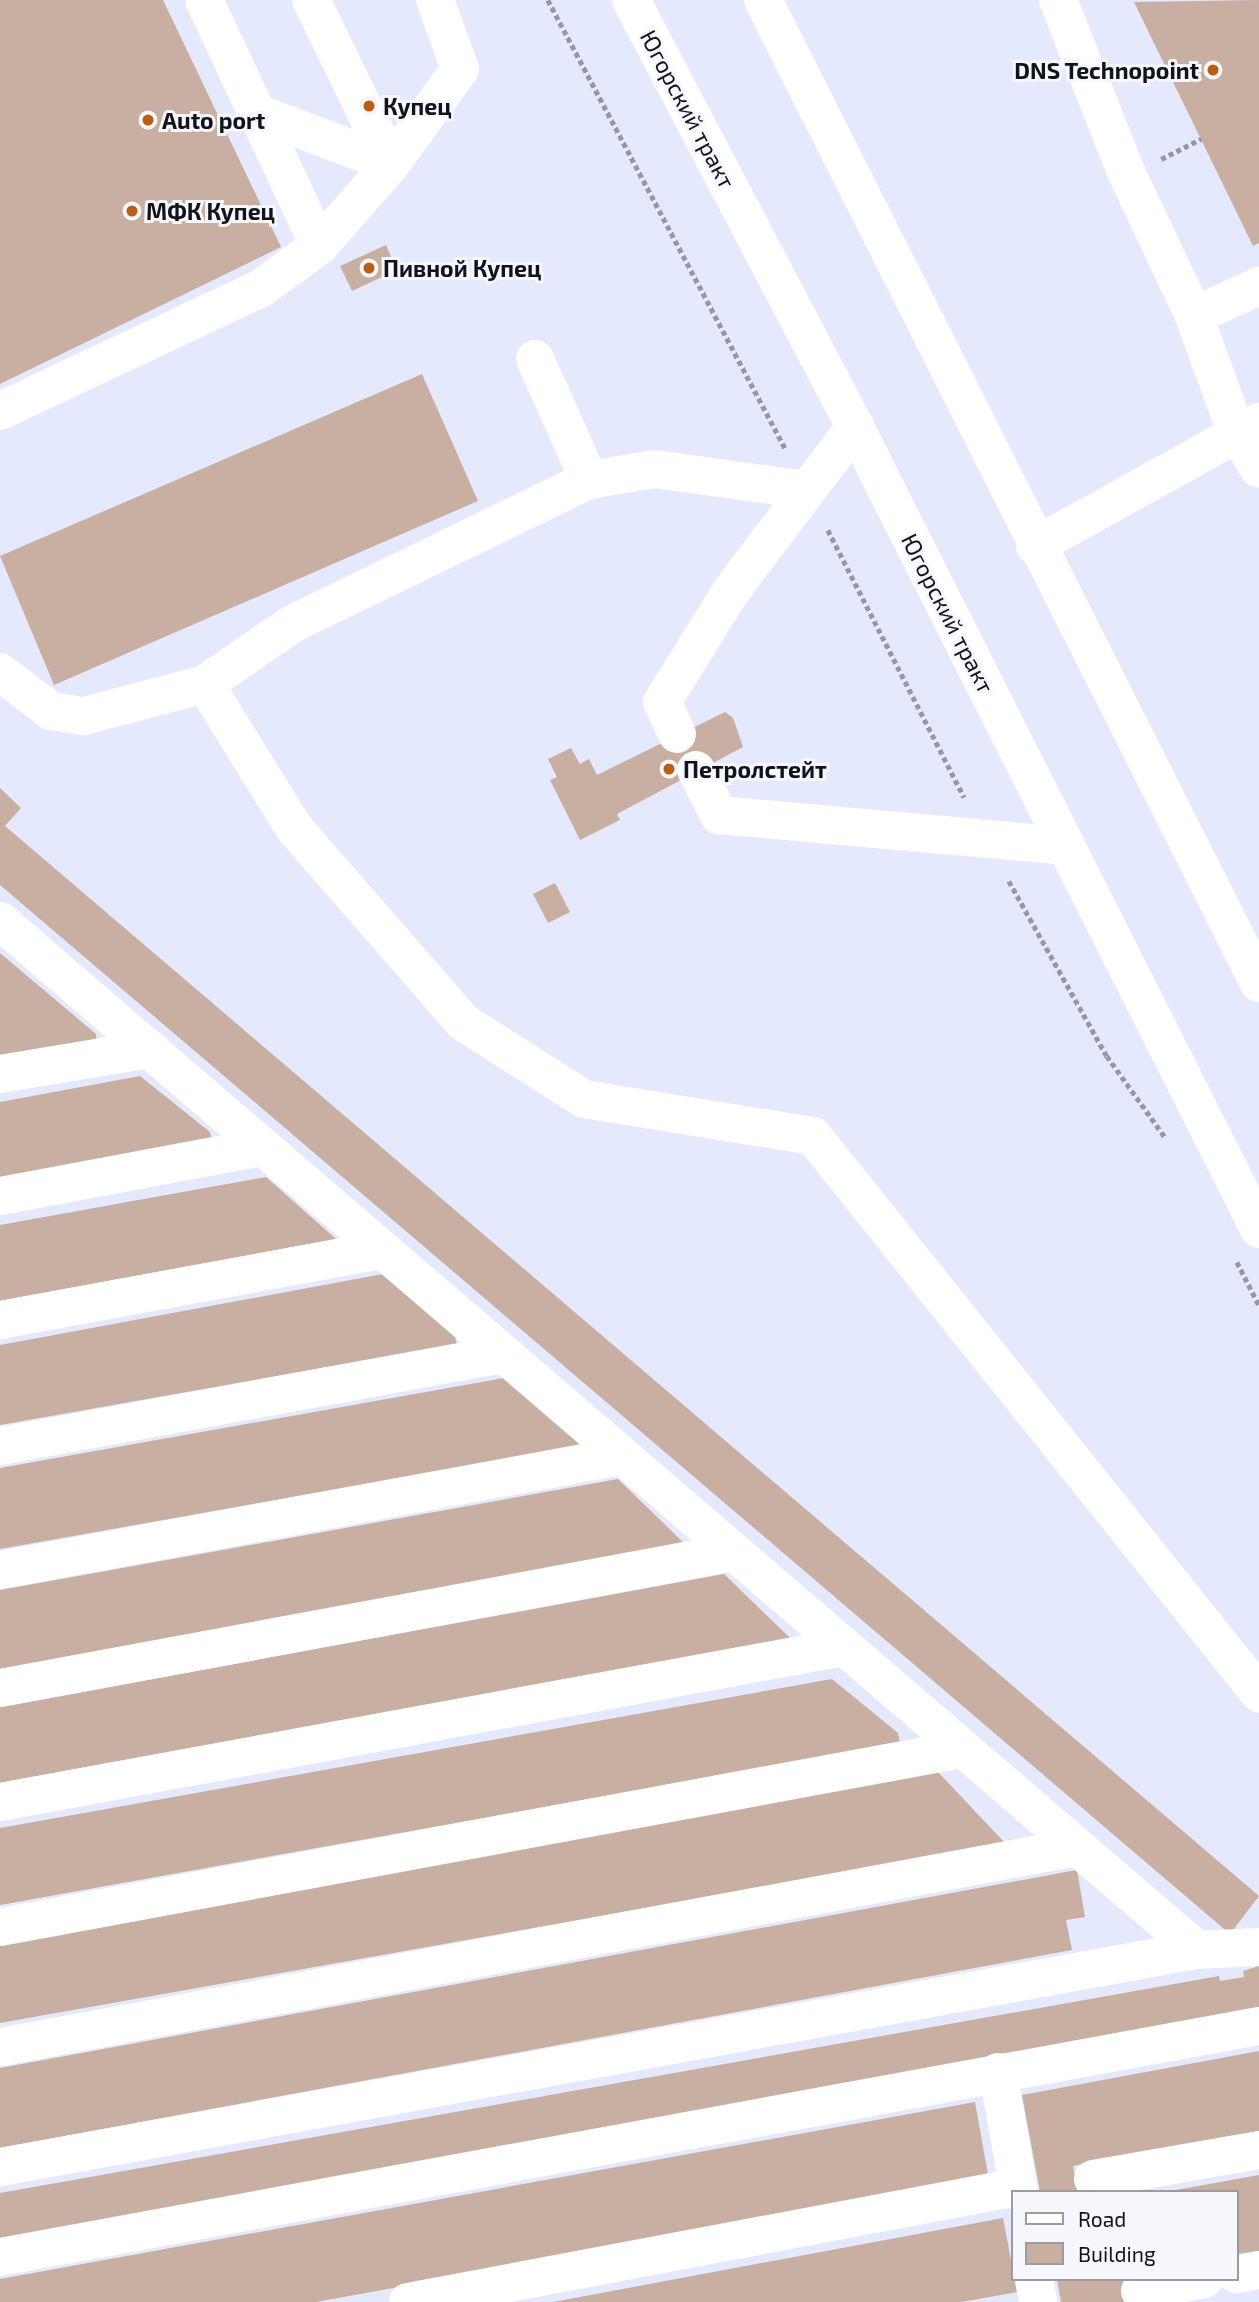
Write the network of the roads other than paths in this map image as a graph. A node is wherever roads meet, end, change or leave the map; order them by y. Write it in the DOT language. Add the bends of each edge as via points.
graph roads {
  1 [pos="204,0"];
  2 [pos="312,0"];
  3 [pos="435,0"];
  4 [pos="631,0"];
  5 [pos="763,0"];
  6 [pos="1058,0"];
  7 [pos="257,113"];
  8 [pos="391,164"];
  9 [pos="319,246"];
  10 [pos="1259,286"];
  11 [pos="1194,316"];
  12 [pos="535,359"];
  13 [pos="0,411"];
  14 [pos="855,427"];
  15 [pos="1248,428"];
  16 [pos="1259,469"];
  17 [pos="589,480"];
  18 [pos="807,490"];
  19 [pos="1035,546"];
  20 [pos="0,672"];
  21 [pos="205,684"];
  22 [pos="677,734"];
  23 [pos="696,771"];
  24 [pos="1066,846"];
  25 [pos="0,921"];
  26 [pos="1259,983"];
  27 [pos="150,1049"];
  28 [pos="0,1074"];
  29 [pos="263,1147"];
  30 [pos="0,1196"];
  31 [pos="1247,1243"];
  32 [pos="383,1250"];
  33 [pos="0,1320"];
  34 [pos="503,1354"];
  35 [pos="0,1446"];
  36 [pos="622,1456"];
  37 [pos="734,1552"];
  38 [pos="0,1570"];
  39 [pos="844,1647"];
  40 [pos="0,1688"];
  41 [pos="1259,1693"];
  42 [pos="962,1749"];
  43 [pos="0,1802"];
  44 [pos="1077,1847"];
  45 [pos="0,1927"];
  46 [pos="1259,1947"];
  47 [pos="1197,1950"];
  48 [pos="1259,2026"];
  49 [pos="0,2047"];
  50 [pos="998,2072"];
  51 [pos="1259,2150"];
  52 [pos="0,2167"];
  53 [pos="1093,2179"];
  54 [pos="1018,2190"];
  55 [pos="1010,2191"];
  56 [pos="0,2257"];
  57 [pos="1259,2270"];
  58 [pos="1238,2274"];
  59 [pos="1034,2281"];
  60 [pos="1194,2281"];
  61 [pos="1140,2291"];
  62 [pos="408,2302"];
  63 [pos="1038,2302"];
  1 -- 7 [label="main road"];
  2 -- 8 [label="main road"];
  3 -- 8 [label="main road" via="460,69"];
  4 -- 14 [label="main road, Югорский тракт"];
  5 -- 19 [label="main road"];
  6 -- 11 [label="main road" via="1127,174"];
  7 -- 8 [label="main road"];
  7 -- 9 [label="main road"];
  8 -- 9 [label="main road"];
  9 -- 13 [label="main road" via="261,288"];
  10 -- 11 [label="main road"];
  11 -- 15 [label="main road"];
  12 -- 17 [label="main road"];
  14 -- 18 [label="main road"];
  14 -- 24 [label="main road, Югорский тракт"];
  15 -- 16 [label="main road"];
  15 -- 19 [label="main road"];
  17 -- 18 [label="main road" via="655,469"];
  17 -- 21 [label="main road" via="292,624"];
  18 -- 22 [label="main road" via="731,591 662,702"];
  19 -- 26 [label="main road"];
  20 -- 21 [label="main road" via="51,711 84,716"];
  21 -- 41 [label="main road" via="294,828 463,1021 584,1098 813,1136"];
  23 -- 24 [label="main road" via="719,815"];
  24 -- 31 [label="main road, Югорский тракт"];
  25 -- 27 [label="main road"];
  27 -- 28 [label="main road"];
  27 -- 29 [label="main road"];
  29 -- 30 [label="main road"];
  29 -- 32 [label="main road"];
  32 -- 33 [label="main road"];
  32 -- 34 [label="main road"];
  34 -- 35 [label="main road"];
  34 -- 36 [label="main road"];
  36 -- 37 [label="main road"];
  36 -- 38 [label="main road"];
  37 -- 39 [label="main road"];
  37 -- 40 [label="main road"];
  39 -- 42 [label="main road"];
  39 -- 43 [label="main road"];
  42 -- 44 [label="main road"];
  42 -- 45 [label="main road"];
  44 -- 47 [label="main road"];
  44 -- 49 [label="main road"];
  46 -- 47 [label="main road"];
  47 -- 52 [label="main road"];
  48 -- 50 [label="main road"];
  50 -- 54 [label="main road"];
  50 -- 56 [label="main road"];
  51 -- 53 [label="main road"];
  55 -- 62 [label="main road"];
  57 -- 58 [label="main road"];
  59 -- 63 [label="main road"];
  60 -- 61 [label="main road"];
}
